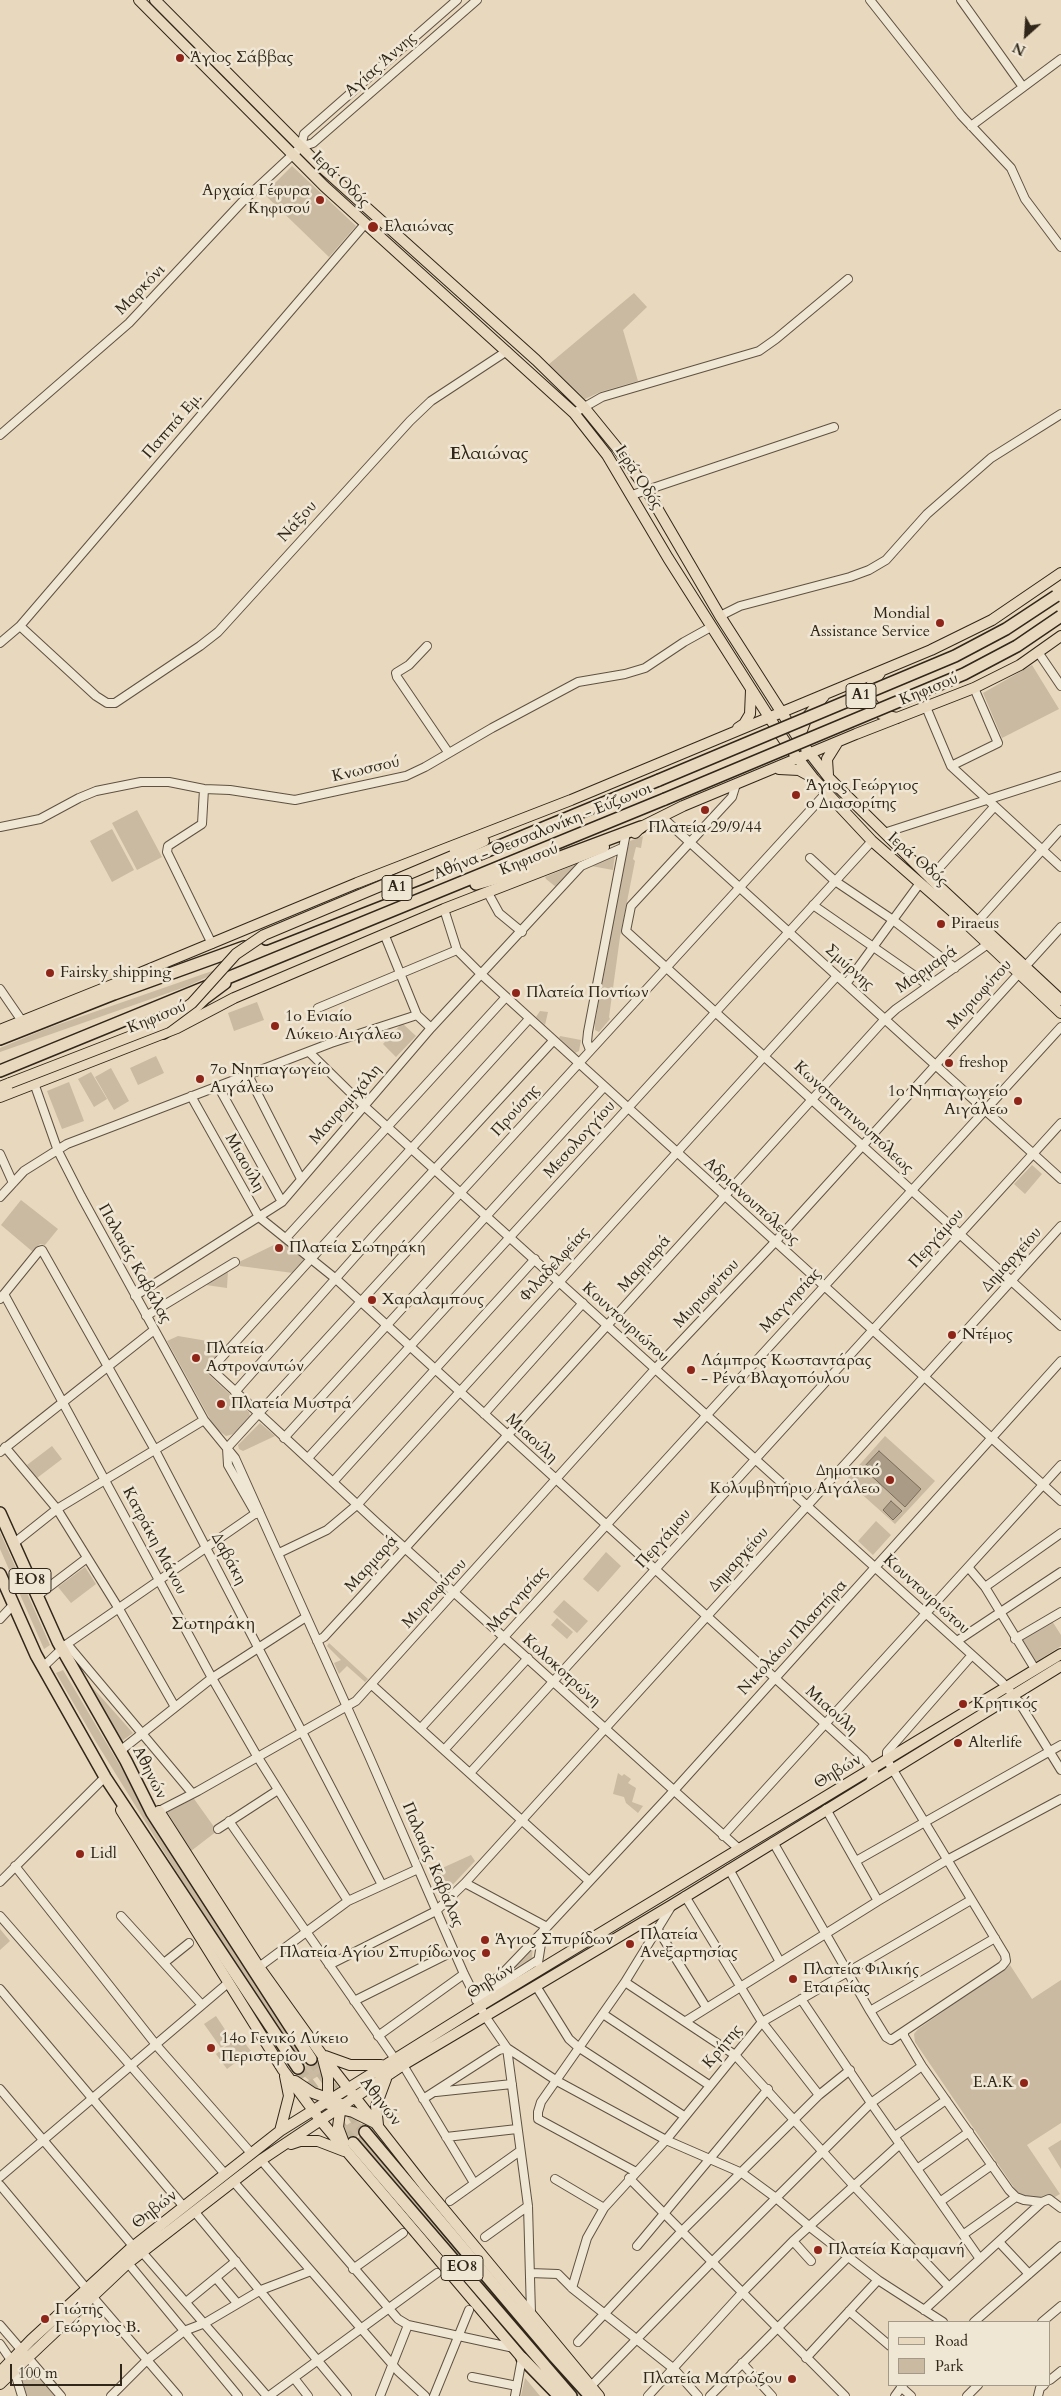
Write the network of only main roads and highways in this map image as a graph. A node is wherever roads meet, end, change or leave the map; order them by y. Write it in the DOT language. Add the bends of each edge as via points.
graph roads {
  1 [pos="140,0"];
  2 [pos="155,0"];
  3 [pos="1061,573"];
  4 [pos="1058,594"];
  5 [pos="1061,616"];
  6 [pos="1061,636"];
  7 [pos="886,670"];
  8 [pos="750,686"];
  9 [pos="767,687"];
  10 [pos="825,695"];
  11 [pos="806,702"];
  12 [pos="783,712"];
  13 [pos="905,716"];
  14 [pos="769,718"];
  15 [pos="730,734"];
  16 [pos="780,734"];
  17 [pos="719,738"];
  18 [pos="798,738"];
  19 [pos="849,738"];
  20 [pos="838,743"];
  21 [pos="810,754"];
  22 [pos="798,760"];
  23 [pos="770,770"];
  24 [pos="830,778"];
  25 [pos="749,779"];
  26 [pos="814,779"];
  27 [pos="571,800"];
  28 [pos="640,827"];
  29 [pos="505,844"];
  30 [pos="452,856"];
  31 [pos="428,897"];
  32 [pos="216,957"];
  33 [pos="1022,969"];
  34 [pos="245,970"];
  35 [pos="119,982"];
  36 [pos="1061,1000"];
  37 [pos="1061,1013"];
  38 [pos="0,1030"];
  39 [pos="163,1033"];
  40 [pos="0,1039"];
  41 [pos="0,1071"];
  42 [pos="0,1087"];
  43 [pos="0,1097"];
  44 [pos="0,1513"];
  45 [pos="0,1574"];
  46 [pos="1061,1654"];
  47 [pos="1061,1666"];
  48 [pos="1011,1691"];
  49 [pos="123,1756"];
  50 [pos="889,1765"];
  51 [pos="105,1777"];
  52 [pos="115,1801"];
  53 [pos="159,1811"];
  54 [pos="316,2057"];
  55 [pos="395,2063"];
  56 [pos="298,2068"];
  57 [pos="283,2070"];
  58 [pos="387,2076"];
  59 [pos="347,2097"];
  60 [pos="322,2110"];
  61 [pos="378,2126"];
  62 [pos="280,2131"];
  63 [pos="365,2132"];
  64 [pos="353,2143"];
  65 [pos="280,2148"];
  66 [pos="350,2154"];
  67 [pos="229,2178"];
  68 [pos="138,2249"];
  69 [pos="89,2292"];
  70 [pos="24,2353"];
  71 [pos="522,2358"];
  72 [pos="0,2372"];
  73 [pos="0,2384"];
  74 [pos="591,2391"];
  75 [pos="559,2396"];
  76 [pos="571,2396"];
  77 [pos="599,2396"];
  1 -- 8 [label="main road, Ιερά Οδός" via="364,224 574,413 607,456"];
  2 -- 9 [label="main road, Ιερά Οδός" via="301,148 583,406 646,489 720,616"];
  3 -- 7 [label="main road" via="975,630"];
  4 -- 29 [label="highway, Αθήνα - Θεσσαλονίκη - Εύζωνοι / Α1, bridge" via="1006,630 937,665"];
  5 -- 31 [label="highway, Αθήνα - Θεσσαλονίκη - Εύζωνοι / Α1, bridge" via="1018,646 946,683"];
  6 -- 13 [label="main road, Κηφισού" via="1020,664 974,688"];
  7 -- 10 [label="main road"];
  7 -- 13 [label="main road" via="871,684 871,702 885,716"];
  8 -- 14 [label="main road, Ιερά Οδός"];
  8 -- 15 [label="main road" via="750,714 744,724"];
  9 -- 11 [label="main road" via="784,701"];
  9 -- 12 [label="main road, Ιερά Οδός"];
  10 -- 11 [label="main road"];
  10 -- 18 [label="main road" via="807,717"];
  11 -- 12 [label="main road"];
  12 -- 14 [label="main road"];
  12 -- 16 [label="main road"];
  12 -- 18 [label="main road, Ιερά Οδός"];
  13 -- 19 [label="main road, Κηφισού"];
  14 -- 15 [label="main road"];
  14 -- 16 [label="main road, Ιερά Οδός"];
  15 -- 17 [label="main road"];
  16 -- 17 [label="main road" via="756,730"];
  16 -- 18 [label="main road"];
  16 -- 22 [label="main road, Ιερά Οδός"];
  16 -- 25 [label="main road" via="773,756"];
  17 -- 27 [label="main road"];
  18 -- 19 [label="main road" via="821,742"];
  18 -- 21 [label="main road, Ιερά Οδός"];
  18 -- 22 [label="main road"];
  19 -- 20 [label="main road, Κηφισού"];
  20 -- 21 [label="main road, Κηφισού"];
  20 -- 24 [label="main road" via="827,759 826,771"];
  21 -- 22 [label="main road, Κηφισού"];
  21 -- 24 [label="main road, Ιερά Οδός"];
  22 -- 23 [label="main road, Κηφισού"];
  22 -- 26 [label="main road, Ιερά Οδός"];
  23 -- 25 [label="main road, Κηφισού"];
  23 -- 26 [label="main road" via="799,770"];
  24 -- 33 [label="main road, Ιερά Οδός" via="884,834 978,921"];
  25 -- 28 [label="main road, Κηφισού"];
  26 -- 33 [label="main road, Ιερά Οδός" via="872,841 988,944"];
  27 -- 30 [label="main road"];
  27 -- 35 [label="main road" via="357,883"];
  28 -- 31 [label="highway" via="526,870"];
  28 -- 39 [label="main road, Κηφισού" via="623,843 444,909 234,998"];
  29 -- 30 [label="highway"];
  29 -- 32 [label="highway, Αθήνα - Θεσσαλονίκη - Εύζωνοι / Α1"];
  30 -- 42 [label="main road, bridge" via="264,935 236,954 192,1003 165,1023"];
  31 -- 34 [label="highway, Αθήνα - Θεσσαλονίκη - Εύζωνοι / Α1"];
  32 -- 35 [label="highway"];
  32 -- 40 [label="highway, Αθήνα - Θεσσαλονίκη - Εύζωνοι / Α1"];
  33 -- 36 [label="main road, Ιερά Οδός"];
  33 -- 37 [label="main road, Ιερά Οδός"];
  34 -- 39 [label="highway"];
  34 -- 41 [label="highway, Αθήνα - Θεσσαλονίκη - Εύζωνοι / Α1"];
  35 -- 38 [label="main road"];
  39 -- 43 [label="main road, Κηφισού"];
  44 -- 49 [label="highway, Αθηνών / ΕΟ8" via="37,1596"];
  45 -- 51 [label="highway, ΕΟ8" via="43,1667"];
  46 -- 48 [label="main road, Θηβών" via="1035,1669"];
  47 -- 48 [label="main road, Θηβών"];
  48 -- 50 [label="main road, Θηβών"];
  49 -- 53 [label="highway"];
  49 -- 54 [label="highway, Αθηνών / ΕΟ8" via="157,1821"];
  50 -- 55 [label="main road, Θηβών" via="870,1782 672,1905 485,2016"];
  50 -- 55 [label="main road, Θηβών" via="872,1768 536,1972 476,2000"];
  51 -- 52 [label="highway"];
  51 -- 56 [label="highway, ΕΟ8"];
  52 -- 57 [label="main road"];
  53 -- 54 [label="main road, Αθηνών"];
  54 -- 55 [label="main road" via="360,2067"];
  54 -- 59 [label="main road, Αθηνών"];
  54 -- 60 [label="main road" via="328,2078"];
  55 -- 58 [label="main road, Θηβών"];
  55 -- 59 [label="main road, Θηβών"];
  57 -- 60 [label="main road"];
  57 -- 60 [label="main road"];
  57 -- 62 [label="main road" via="289,2096"];
  58 -- 59 [label="main road, Θηβών"];
  58 -- 61 [label="main road" via="377,2101"];
  59 -- 60 [label="main road, Θηβών"];
  59 -- 60 [label="main road, Θηβών"];
  59 -- 61 [label="main road, Αθηνών"];
  59 -- 61 [label="main road" via="358,2114"];
  59 -- 66 [label="main road" via="339,2132"];
  60 -- 62 [label="main road, Θηβών"];
  60 -- 65 [label="main road, Θηβών"];
  60 -- 66 [label="main road"];
  61 -- 74 [label="main road, Αθηνών"];
  62 -- 67 [label="main road, Θηβών" via="251,2153"];
  63 -- 74 [label="highway, Αθηνών / ΕΟ8" via="553,2355"];
  64 -- 76 [label="highway, ΕΟ8"];
  65 -- 66 [label="main road" via="300,2141 318,2141"];
  65 -- 67 [label="main road, Θηβών"];
  66 -- 71 [label="main road"];
  67 -- 68 [label="main road, Θηβών"];
  68 -- 69 [label="main road, Θηβών"];
  68 -- 69 [label="main road, Θηβών" via="128,2263"];
  69 -- 70 [label="main road, Θηβών"];
  70 -- 72 [label="main road, Θηβών" via="9,2356"];
  70 -- 73 [label="main road, Θηβών"];
  71 -- 75 [label="highway"];
  74 -- 77 [label="main road, Αθηνών"];
}
